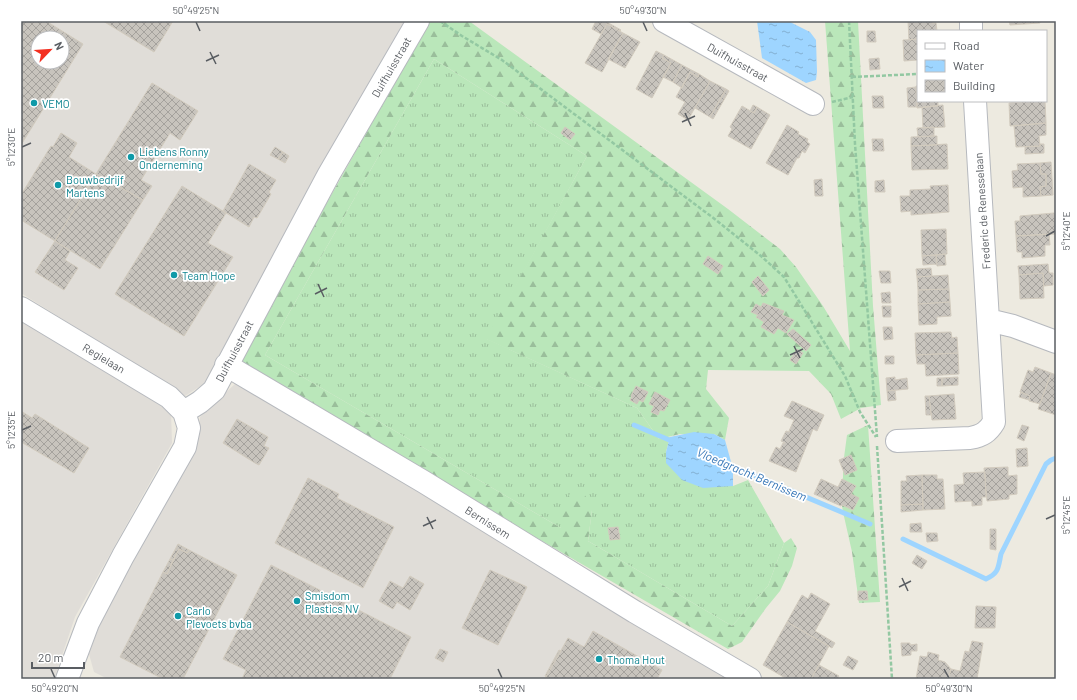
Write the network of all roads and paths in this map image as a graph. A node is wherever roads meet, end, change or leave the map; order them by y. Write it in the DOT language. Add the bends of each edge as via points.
graph roads {
  1 [pos="418,21"];
  2 [pos="440,21"];
  3 [pos="664,21"];
  4 [pos="849,21"];
  5 [pos="917,74"];
  6 [pos="852,77"];
  7 [pos="975,102"];
  8 [pos="813,104"];
  9 [pos="21,308"];
  10 [pos="988,320"];
  11 [pos="1056,342"];
  12 [pos="226,365"];
  13 [pos="184,412"];
  14 [pos="887,440"];
  15 [pos="74,677"];
  16 [pos="750,679"];
  17 [pos="892,679"];
  1 -- 12 [label="street, Duifhuisstraat" via="329,174"];
  2 -- 14 [label="path" via="502,60 716,220 784,276 845,376 860,412"];
  3 -- 8 [label="street, Duifhuisstraat"];
  4 -- 6 [label="path"];
  5 -- 6 [label="path"];
  6 -- 14 [label="path" via="856,152"];
  7 -- 10 [label="street, Frederic de Renesselaan"];
  9 -- 13 [label="street, Regielaan" via="169,397"];
  10 -- 11 [label="street"];
  10 -- 14 [label="street, Frederic de Renesselaan" via="994,413 994,422 990,429 985,434 970,438"];
  12 -- 13 [label="street, Duifhuisstraat" via="214,390"];
  12 -- 16 [label="street, Bernissem"];
  13 -- 15 [label="street" via="189,428 185,447 88,623"];
  14 -- 17 [label="path"];
}
